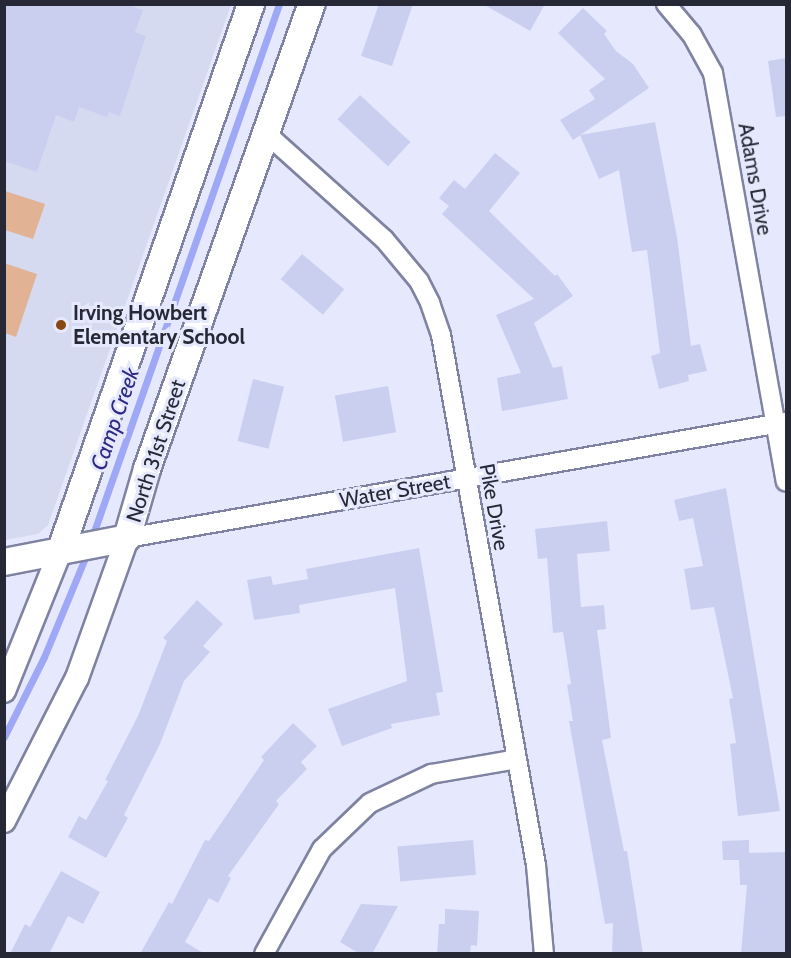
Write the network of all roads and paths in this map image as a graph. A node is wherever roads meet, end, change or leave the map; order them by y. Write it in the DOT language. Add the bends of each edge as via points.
graph roads {
  1 [pos="251,4"];
  2 [pos="312,4"];
  3 [pos="666,4"];
  4 [pos="268,135"];
  5 [pos="781,422"];
  6 [pos="466,478"];
  7 [pos="786,482"];
  8 [pos="127,538"];
  9 [pos="60,552"];
  10 [pos="4,561"];
  11 [pos="4,691"];
  12 [pos="517,759"];
  13 [pos="4,821"];
  14 [pos="264,954"];
  15 [pos="544,954"];
  1 -- 9 [label="main road"];
  2 -- 4 [label="main road, North 31st Street"];
  3 -- 5 [label="street, Adams Drive" via="692,34 713,73"];
  4 -- 6 [label="street, Pike Drive" via="384,239 419,281 441,335"];
  4 -- 8 [label="main road, North 31st Street" via="147,469"];
  5 -- 6 [label="street, Water Street"];
  5 -- 7 [label="street, Adams Drive"];
  6 -- 8 [label="street, Water Street"];
  6 -- 12 [label="street, Pike Drive"];
  8 -- 9 [label="main road, Water Street"];
  8 -- 13 [label="street, North 31st Street" via="77,678"];
  9 -- 10 [label="main road, Water Street"];
  9 -- 11 [label="street"];
  12 -- 14 [label="street" via="431,774 370,804 322,849"];
  12 -- 15 [label="street, Pike Drive" via="536,865"];
}
